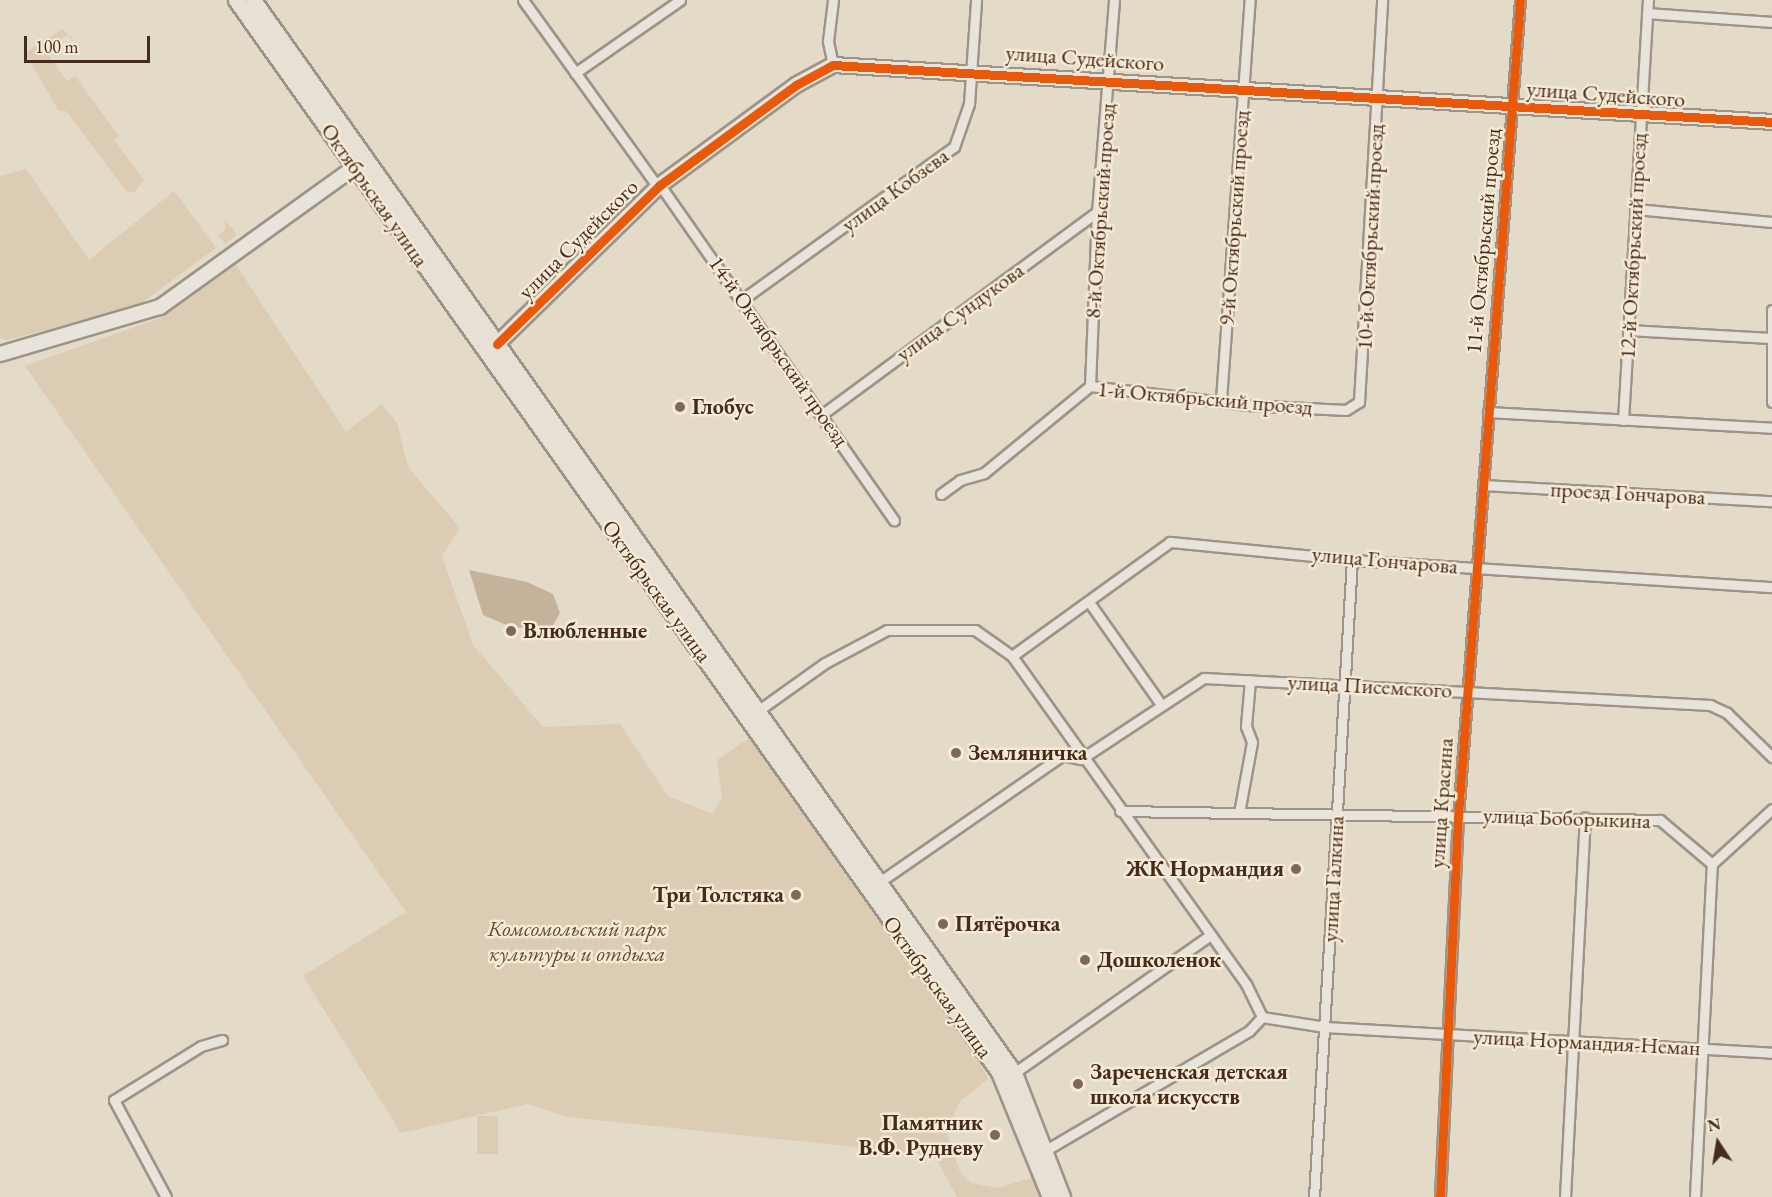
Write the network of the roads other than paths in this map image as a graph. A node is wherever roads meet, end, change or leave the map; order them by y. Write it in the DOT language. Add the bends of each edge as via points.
graph roads {
  1 [pos="236,0"];
  2 [pos="253,0"];
  3 [pos="523,0"];
  4 [pos="680,0"];
  5 [pos="833,0"];
  6 [pos="976,0"];
  7 [pos="1114,0"];
  8 [pos="1250,0"];
  9 [pos="1382,0"];
  10 [pos="1520,0"];
  11 [pos="1648,0"];
  12 [pos="1647,13"];
  13 [pos="1772,22"];
  14 [pos="833,65"];
  15 [pos="971,69"];
  16 [pos="574,73"];
  17 [pos="1109,79"];
  18 [pos="1244,89"];
  19 [pos="1378,97"];
  20 [pos="1513,107"];
  21 [pos="1640,115"];
  22 [pos="1772,122"];
  23 [pos="360,163"];
  24 [pos="659,186"];
  25 [pos="1635,209"];
  26 [pos="1097,212"];
  27 [pos="1772,222"];
  28 [pos="743,299"];
  29 [pos="1772,310"];
  30 [pos="1628,330"];
  31 [pos="1770,338"];
  32 [pos="492,348"];
  33 [pos="1,352"];
  34 [pos="1090,386"];
  35 [pos="1221,400"];
  36 [pos="1359,402"];
  37 [pos="1772,402"];
  38 [pos="1488,412"];
  39 [pos="824,413"];
  40 [pos="1623,420"];
  41 [pos="1772,428"];
  42 [pos="1483,485"];
  43 [pos="941,494"];
  44 [pos="1772,501"];
  45 [pos="894,520"];
  46 [pos="1352,560"];
  47 [pos="1477,568"];
  48 [pos="1772,587"];
  49 [pos="1089,602"];
  50 [pos="1012,656"];
  51 [pos="1250,680"];
  52 [pos="1344,683"];
  53 [pos="1469,691"];
  54 [pos="1160,703"];
  55 [pos="759,710"];
  56 [pos="1772,757"];
  57 [pos="1081,759"];
  58 [pos="1772,809"];
  59 [pos="1119,811"];
  60 [pos="1239,813"];
  61 [pos="1336,815"];
  62 [pos="1458,817"];
  63 [pos="1585,818"];
  64 [pos="1712,864"];
  65 [pos="878,883"];
  66 [pos="1210,935"];
  67 [pos="1262,1017"];
  68 [pos="1325,1027"];
  69 [pos="1450,1034"];
  70 [pos="222,1040"];
  71 [pos="1572,1040"];
  72 [pos="1702,1049"];
  73 [pos="1772,1053"];
  74 [pos="1009,1076"];
  75 [pos="1046,1150"];
  76 [pos="166,1197"];
  77 [pos="1050,1197"];
  78 [pos="1062,1197"];
  79 [pos="1314,1197"];
  80 [pos="1440,1197"];
  81 [pos="1565,1197"];
  82 [pos="1695,1197"];
  1 -- 23 [label="main road, Октябрьская улица"];
  2 -- 23 [label="main road, Октябрьская улица"];
  3 -- 16 [label="street, 14-й Октябрьский проезд"];
  4 -- 16 [label="street"];
  5 -- 14 [label="street" via="828,41"];
  6 -- 15 [label="street, улица Кобзева"];
  7 -- 17 [label="street, 8-й Октябрьский проезд"];
  8 -- 18 [label="street, 9-й Октябрьский проезд"];
  9 -- 19 [label="street, 10-й Октябрьский проезд"];
  10 -- 20 [label="street, 11-й Октябрьский проезд"];
  11 -- 12 [label="street, 12-й Октябрьский проезд"];
  12 -- 13 [label="street"];
  12 -- 21 [label="street, 12-й Октябрьский проезд"];
  14 -- 15 [label="street, улица Судейского"];
  14 -- 24 [label="street, улица Судейского" via="796,85"];
  15 -- 17 [label="street, улица Судейского"];
  15 -- 28 [label="street, улица Кобзева" via="965,124 944,158"];
  16 -- 24 [label="street, 14-й Октябрьский проезд"];
  17 -- 18 [label="street, улица Судейского"];
  17 -- 26 [label="street, 8-й Октябрьский проезд"];
  18 -- 19 [label="street, улица Судейского"];
  18 -- 35 [label="street, 9-й Октябрьский проезд"];
  19 -- 20 [label="street, улица Судейского"];
  19 -- 36 [label="street, 10-й Октябрьский проезд"];
  20 -- 21 [label="street, улица Судейского"];
  20 -- 38 [label="street, 11-й Октябрьский проезд"];
  21 -- 22 [label="street, улица Судейского"];
  21 -- 25 [label="street, 12-й Октябрьский проезд"];
  23 -- 32 [label="main road, Октябрьская улица"];
  23 -- 33 [label="street" via="160,307"];
  24 -- 28 [label="street, 14-й Октябрьский проезд"];
  24 -- 32 [label="street, улица Судейского"];
  25 -- 27 [label="street"];
  25 -- 30 [label="street, 12-й Октябрьский проезд"];
  26 -- 34 [label="street, 8-й Октябрьский проезд"];
  26 -- 39 [label="street, улица Сундукова"];
  28 -- 39 [label="street, 14-й Октябрьский проезд"];
  29 -- 31 [label="street"];
  30 -- 31 [label="street"];
  30 -- 40 [label="street, 12-й Октябрьский проезд"];
  31 -- 37 [label="street"];
  32 -- 55 [label="main road, Октябрьская улица"];
  32 -- 74 [label="main road, Октябрьская улица"];
  34 -- 35 [label="street, 1-й Октябрьский проезд"];
  34 -- 43 [label="street, 1-й Октябрьский проезд" via="984,473 960,480"];
  35 -- 36 [label="street, 1-й Октябрьский проезд" via="1346,410"];
  38 -- 40 [label="street"];
  38 -- 42 [label="street, улица Красина"];
  39 -- 45 [label="street, 14-й Октябрьский проезд"];
  40 -- 41 [label="street"];
  42 -- 44 [label="street, проезд Гончарова"];
  42 -- 47 [label="street, улица Красина"];
  46 -- 47 [label="street, улица Гончарова"];
  46 -- 49 [label="street, улица Гончарова" via="1170,542"];
  46 -- 52 [label="street, улица Галкина"];
  47 -- 48 [label="street, улица Гончарова"];
  47 -- 53 [label="street, улица Красина"];
  49 -- 50 [label="street, улица Гончарова"];
  49 -- 54 [label="street"];
  50 -- 55 [label="street" via="975,630 887,630 825,663"];
  50 -- 57 [label="street"];
  51 -- 52 [label="street, улица Писемского"];
  51 -- 54 [label="street, улица Писемского" via="1204,678"];
  51 -- 60 [label="street" via="1246,726 1252,742"];
  52 -- 53 [label="street, улица Писемского"];
  52 -- 61 [label="street, улица Галкина"];
  53 -- 56 [label="street, улица Писемского" via="1710,705 1727,713"];
  53 -- 62 [label="street, улица Красина"];
  54 -- 57 [label="street, улица Писемского"];
  55 -- 65 [label="main road, Октябрьская улица"];
  57 -- 59 [label="street"];
  57 -- 65 [label="street" via="1063,755"];
  58 -- 64 [label="street"];
  59 -- 60 [label="street, улица Боборыкина"];
  59 -- 66 [label="street"];
  60 -- 61 [label="street, улица Боборыкина"];
  61 -- 62 [label="street, улица Боборыкина"];
  61 -- 68 [label="street, улица Галкина"];
  62 -- 63 [label="street, улица Боборыкина"];
  62 -- 69 [label="street, улица Красина"];
  63 -- 64 [label="street, улица Боборыкина" via="1660,820"];
  63 -- 71 [label="street"];
  64 -- 72 [label="street"];
  65 -- 74 [label="main road, Октябрьская улица"];
  66 -- 67 [label="street" via="1246,984"];
  66 -- 74 [label="street"];
  67 -- 68 [label="street, улица Нормандия-Неман"];
  67 -- 75 [label="street" via="1249,1031"];
  68 -- 69 [label="street, улица Нормандия-Неман"];
  68 -- 79 [label="street, улица Галкина"];
  69 -- 71 [label="street, улица Нормандия-Неман"];
  69 -- 80 [label="street, улица Красина"];
  70 -- 76 [label="street" via="201,1046 114,1100"];
  71 -- 72 [label="street, улица Нормандия-Неман"];
  71 -- 81 [label="street"];
  72 -- 73 [label="street, улица Нормандия-Неман"];
  72 -- 82 [label="street"];
  74 -- 75 [label="main road, Октябрьская улица"];
  74 -- 77 [label="main road, Октябрьская улица"];
  75 -- 78 [label="main road, Октябрьская улица"];
}
